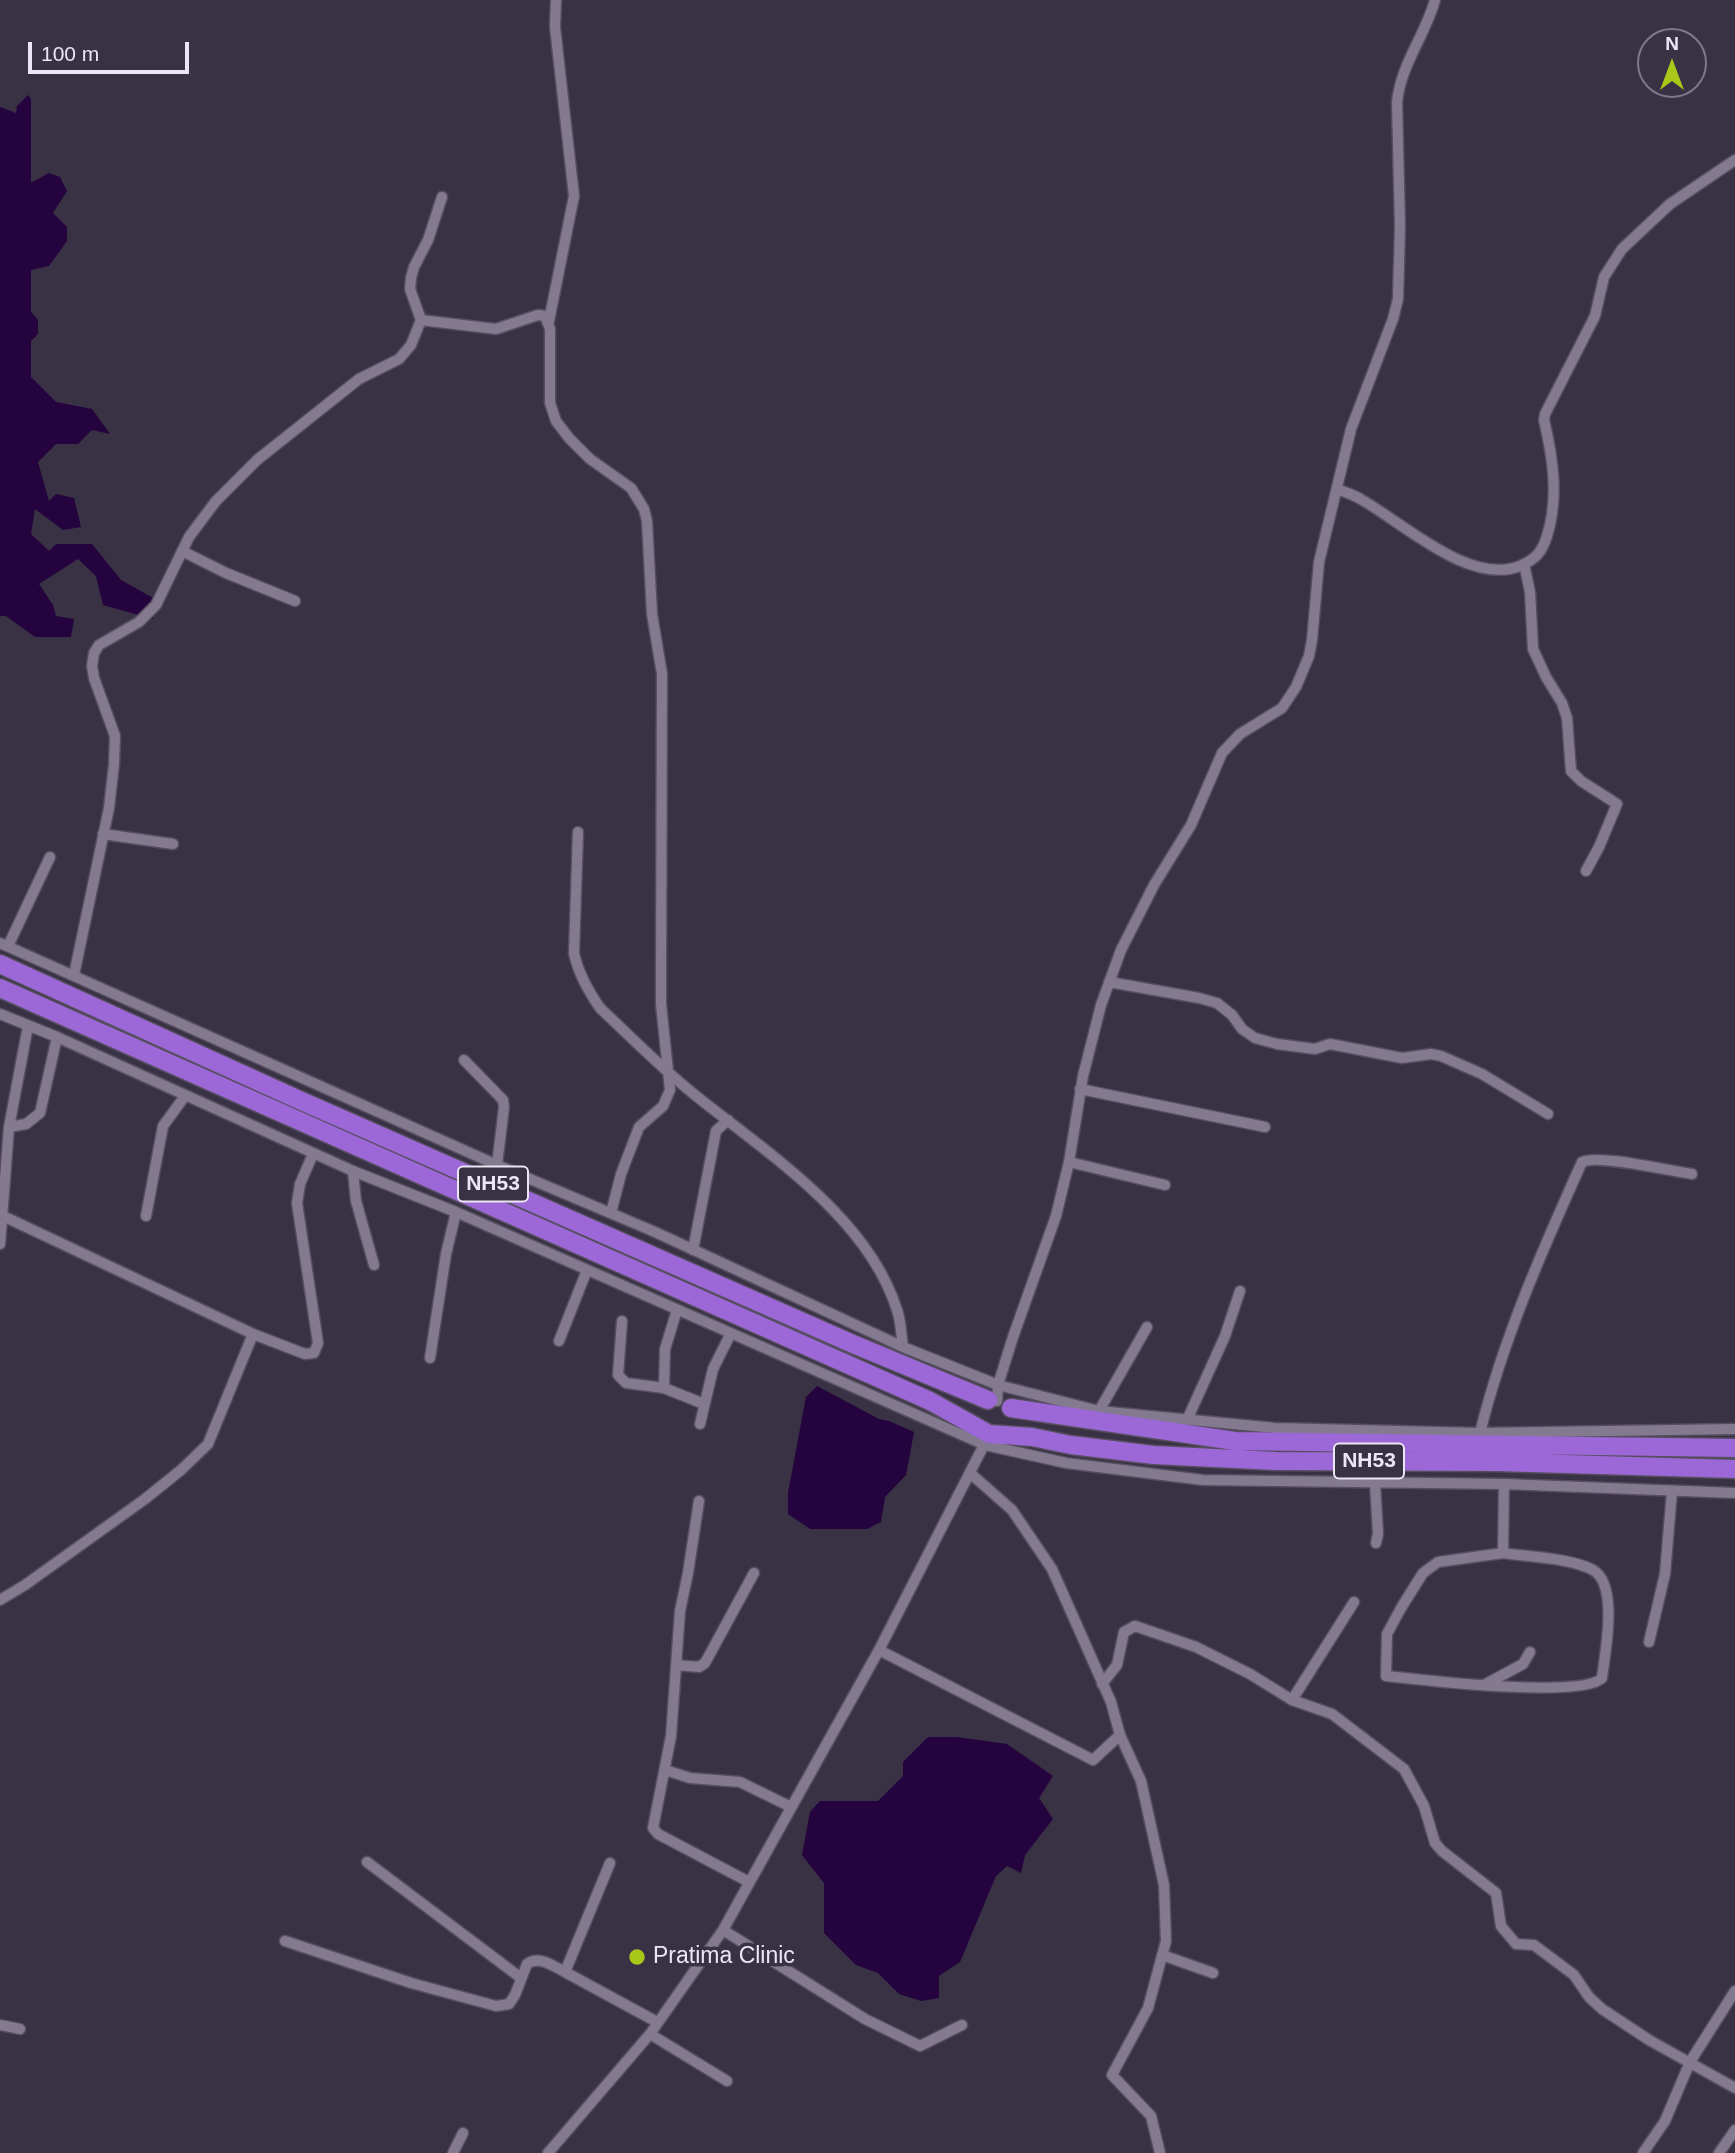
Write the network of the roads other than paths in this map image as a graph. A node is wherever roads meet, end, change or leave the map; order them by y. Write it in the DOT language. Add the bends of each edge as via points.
graph roads {
  1 [pos="556,0"];
  2 [pos="1435,0"];
  3 [pos="1735,160"];
  4 [pos="442,197"];
  5 [pos="421,320"];
  6 [pos="549,321"];
  7 [pos="1338,489"];
  8 [pos="182,551"];
  9 [pos="1524,564"];
  10 [pos="295,601"];
  11 [pos="579,832"];
  12 [pos="103,834"];
  13 [pos="173,844"];
  14 [pos="50,856"];
  15 [pos="1586,871"];
  16 [pos="4,944"];
  17 [pos="0,964"];
  18 [pos="74,975"];
  19 [pos="1109,982"];
  20 [pos="0,988"];
  21 [pos="0,1014"];
  22 [pos="28,1026"];
  23 [pos="57,1037"];
  24 [pos="464,1060"];
  25 [pos="670,1074"];
  26 [pos="1080,1089"];
  27 [pos="185,1096"];
  28 [pos="1548,1114"];
  29 [pos="728,1120"];
  30 [pos="9,1127"];
  31 [pos="1265,1127"];
  32 [pos="313,1154"];
  33 [pos="1069,1162"];
  34 [pos="497,1165"];
  35 [pos="353,1171"];
  36 [pos="1692,1174"];
  37 [pos="1165,1185"];
  38 [pos="456,1212"];
  39 [pos="611,1213"];
  40 [pos="3,1216"];
  41 [pos="146,1216"];
  42 [pos="0,1244"];
  43 [pos="693,1250"];
  44 [pos="374,1265"];
  45 [pos="587,1270"];
  46 [pos="1240,1291"];
  47 [pos="677,1310"];
  48 [pos="622,1321"];
  49 [pos="1147,1327"];
  50 [pos="731,1333"];
  51 [pos="253,1334"];
  52 [pos="559,1341"];
  53 [pos="903,1346"];
  54 [pos="430,1358"];
  55 [pos="664,1388"];
  56 [pos="998,1399"];
  57 [pos="704,1404"];
  58 [pos="1099,1411"];
  59 [pos="1187,1420"];
  60 [pos="700,1424"];
  61 [pos="1735,1429"];
  62 [pos="1480,1433"];
  63 [pos="989,1435"];
  64 [pos="1735,1448"];
  65 [pos="1735,1469"];
  66 [pos="970,1473"];
  67 [pos="1375,1483"];
  68 [pos="1504,1484"];
  69 [pos="1672,1491"];
  70 [pos="1735,1493"];
  71 [pos="699,1501"];
  72 [pos="1376,1543"];
  73 [pos="1503,1553"];
  74 [pos="754,1573"];
  75 [pos="0,1600"];
  76 [pos="1354,1602"];
  77 [pos="1649,1642"];
  78 [pos="878,1650"];
  79 [pos="1530,1652"];
  80 [pos="676,1665"];
  81 [pos="1102,1684"];
  82 [pos="1482,1686"];
  83 [pos="1292,1700"];
  84 [pos="1120,1735"];
  85 [pos="665,1770"];
  86 [pos="791,1807"];
  87 [pos="368,1862"];
  88 [pos="610,1863"];
  89 [pos="749,1882"];
  90 [pos="723,1930"];
  91 [pos="285,1941"];
  92 [pos="1162,1955"];
  93 [pos="565,1972"];
  94 [pos="1213,1973"];
  95 [pos="521,1978"];
  96 [pos="1735,1991"];
  97 [pos="657,2022"];
  98 [pos="0,2025"];
  99 [pos="962,2025"];
  100 [pos="20,2029"];
  101 [pos="650,2034"];
  102 [pos="1690,2062"];
  103 [pos="727,2081"];
  104 [pos="1735,2088"];
  105 [pos="1735,2130"];
  106 [pos="463,2133"];
  107 [pos="453,2153"];
  108 [pos="548,2153"];
  109 [pos="1160,2153"];
  110 [pos="1643,2153"];
  111 [pos="1719,2153"];
  1 -- 6 [label="street" via="574,196"];
  2 -- 7 [label="street" via="1397,94 1398,299 1351,429"];
  3 -- 9 [label="street" via="1670,204 1622,249 1604,277 1595,316 1545,414 1553,462 1549,530 1542,551"];
  4 -- 5 [label="street" via="411,278 410,289"];
  5 -- 6 [label="street" via="484,329 506,327 538,315"];
  5 -- 8 [label="street" via="411,345 399,359 365,374 257,460 216,501"];
  6 -- 25 [label="street" via="550,403 556,421 590,459 631,488 647,521 652,614 662,674 661,1003"];
  7 -- 9 [label="street" via="1464,561 1487,569"];
  7 -- 19 [label="street" via="1319,562 1312,640 1296,687 1282,708 1240,734 1222,752 1191,825 1135,919"];
  8 -- 10 [label="street"];
  8 -- 12 [label="street" via="149,613 99,645 94,653 94,678 115,736"];
  9 -- 15 [label="street" via="1533,649 1567,718 1571,771 1617,804"];
  11 -- 25 [label="street" via="573,939 576,962 600,1008"];
  12 -- 13 [label="street"];
  12 -- 18 [label="street"];
  14 -- 16 [label="street"];
  16 -- 18 [label="street"];
  17 -- 56 [label="highway, NH53" via="853,1344"];
  18 -- 34 [label="street"];
  19 -- 26 [label="street"];
  19 -- 28 [label="street" via="1217,1003 1255,1038 1277,1044 1315,1049 1330,1044 1402,1058 1441,1056 1482,1074"];
  20 -- 63 [label="highway, NH53" via="930,1401"];
  21 -- 22 [label="street"];
  22 -- 23 [label="street"];
  22 -- 30 [label="street"];
  23 -- 27 [label="street"];
  23 -- 30 [label="street" via="40,1112 26,1124"];
  24 -- 34 [label="street" via="503,1100"];
  25 -- 29 [label="street"];
  25 -- 39 [label="street" via="663,1106 639,1127"];
  26 -- 31 [label="street"];
  26 -- 33 [label="street"];
  27 -- 32 [label="street"];
  27 -- 41 [label="street" via="163,1126"];
  29 -- 43 [label="street" via="716,1131"];
  29 -- 53 [label="street" via="804,1182 870,1253 898,1312"];
  30 -- 40 [label="street"];
  32 -- 35 [label="street"];
  32 -- 51 [label="street" via="297,1203 318,1343 314,1353 306,1354"];
  33 -- 37 [label="street"];
  33 -- 56 [label="street"];
  34 -- 39 [label="street"];
  35 -- 38 [label="street"];
  35 -- 44 [label="street"];
  36 -- 62 [label="street" via="1591,1159 1582,1162 1521,1301"];
  38 -- 45 [label="street"];
  38 -- 54 [label="street"];
  39 -- 43 [label="street"];
  40 -- 42 [label="street"];
  40 -- 51 [label="street"];
  43 -- 53 [label="street"];
  45 -- 47 [label="street"];
  45 -- 52 [label="street"];
  46 -- 59 [label="street" via="1226,1336"];
  47 -- 50 [label="street"];
  47 -- 55 [label="street" via="665,1349"];
  48 -- 55 [label="street" via="618,1375 626,1383"];
  49 -- 58 [label="street"];
  50 -- 57 [label="street" via="713,1369"];
  50 -- 63 [label="street"];
  51 -- 75 [label="street" via="208,1444 145,1499"];
  53 -- 56 [label="street"];
  55 -- 57 [label="street"];
  56 -- 58 [label="street"];
  56 -- 63 [label="highway" via="979,1411"];
  56 -- 63 [label="highway" via="1013,1420"];
  56 -- 64 [label="highway, NH53" via="1235,1441"];
  57 -- 60 [label="street"];
  58 -- 59 [label="street"];
  59 -- 62 [label="street" via="1275,1428"];
  61 -- 62 [label="street"];
  63 -- 65 [label="highway, NH53" via="1167,1456 1276,1461"];
  63 -- 66 [label="street"];
  63 -- 67 [label="street" via="1066,1463 1203,1480"];
  66 -- 78 [label="street"];
  66 -- 81 [label="street" via="1012,1510 1052,1569"];
  67 -- 68 [label="street"];
  67 -- 72 [label="street"];
  68 -- 69 [label="street"];
  68 -- 73 [label="street"];
  69 -- 70 [label="street"];
  69 -- 77 [label="street" via="1663,1588"];
  71 -- 80 [label="street" via="680,1611"];
  73 -- 82 [label="street" via="1438,1562 1423,1573 1387,1634 1386,1676"];
  73 -- 82 [label="street" via="1596,1572 1608,1591 1602,1678 1586,1686"];
  74 -- 80 [label="street" via="705,1663 699,1667"];
  76 -- 83 [label="street"];
  78 -- 84 [label="street" via="1093,1760"];
  78 -- 86 [label="street"];
  79 -- 82 [label="street" via="1523,1664"];
  80 -- 85 [label="street"];
  81 -- 83 [label="street" via="1117,1665 1124,1632 1135,1626 1196,1647"];
  81 -- 84 [label="street"];
  83 -- 102 [label="street" via="1332,1714 1404,1769 1424,1806 1435,1843 1496,1893 1501,1926 1516,1944 1534,1945 1574,1975 1602,2010"];
  84 -- 92 [label="street" via="1141,1781 1164,1885 1166,1941"];
  85 -- 86 [label="street" via="690,1778 740,1782"];
  85 -- 89 [label="street" via="653,1828"];
  86 -- 89 [label="street"];
  87 -- 95 [label="street"];
  88 -- 93 [label="street"];
  89 -- 90 [label="street"];
  90 -- 97 [label="street"];
  90 -- 99 [label="street" via="865,2019 920,2046"];
  91 -- 95 [label="street" via="496,2006 509,2004"];
  92 -- 94 [label="street"];
  92 -- 109 [label="street" via="1148,2008 1112,2075 1151,2116"];
  93 -- 95 [label="street" via="539,1959 530,1960"];
  93 -- 97 [label="street"];
  96 -- 102 [label="street"];
  97 -- 101 [label="street"];
  98 -- 100 [label="street"];
  101 -- 103 [label="street"];
  101 -- 108 [label="street"];
  102 -- 104 [label="street"];
  102 -- 110 [label="street" via="1665,2121"];
  105 -- 111 [label="street"];
  106 -- 107 [label="street"];
}
